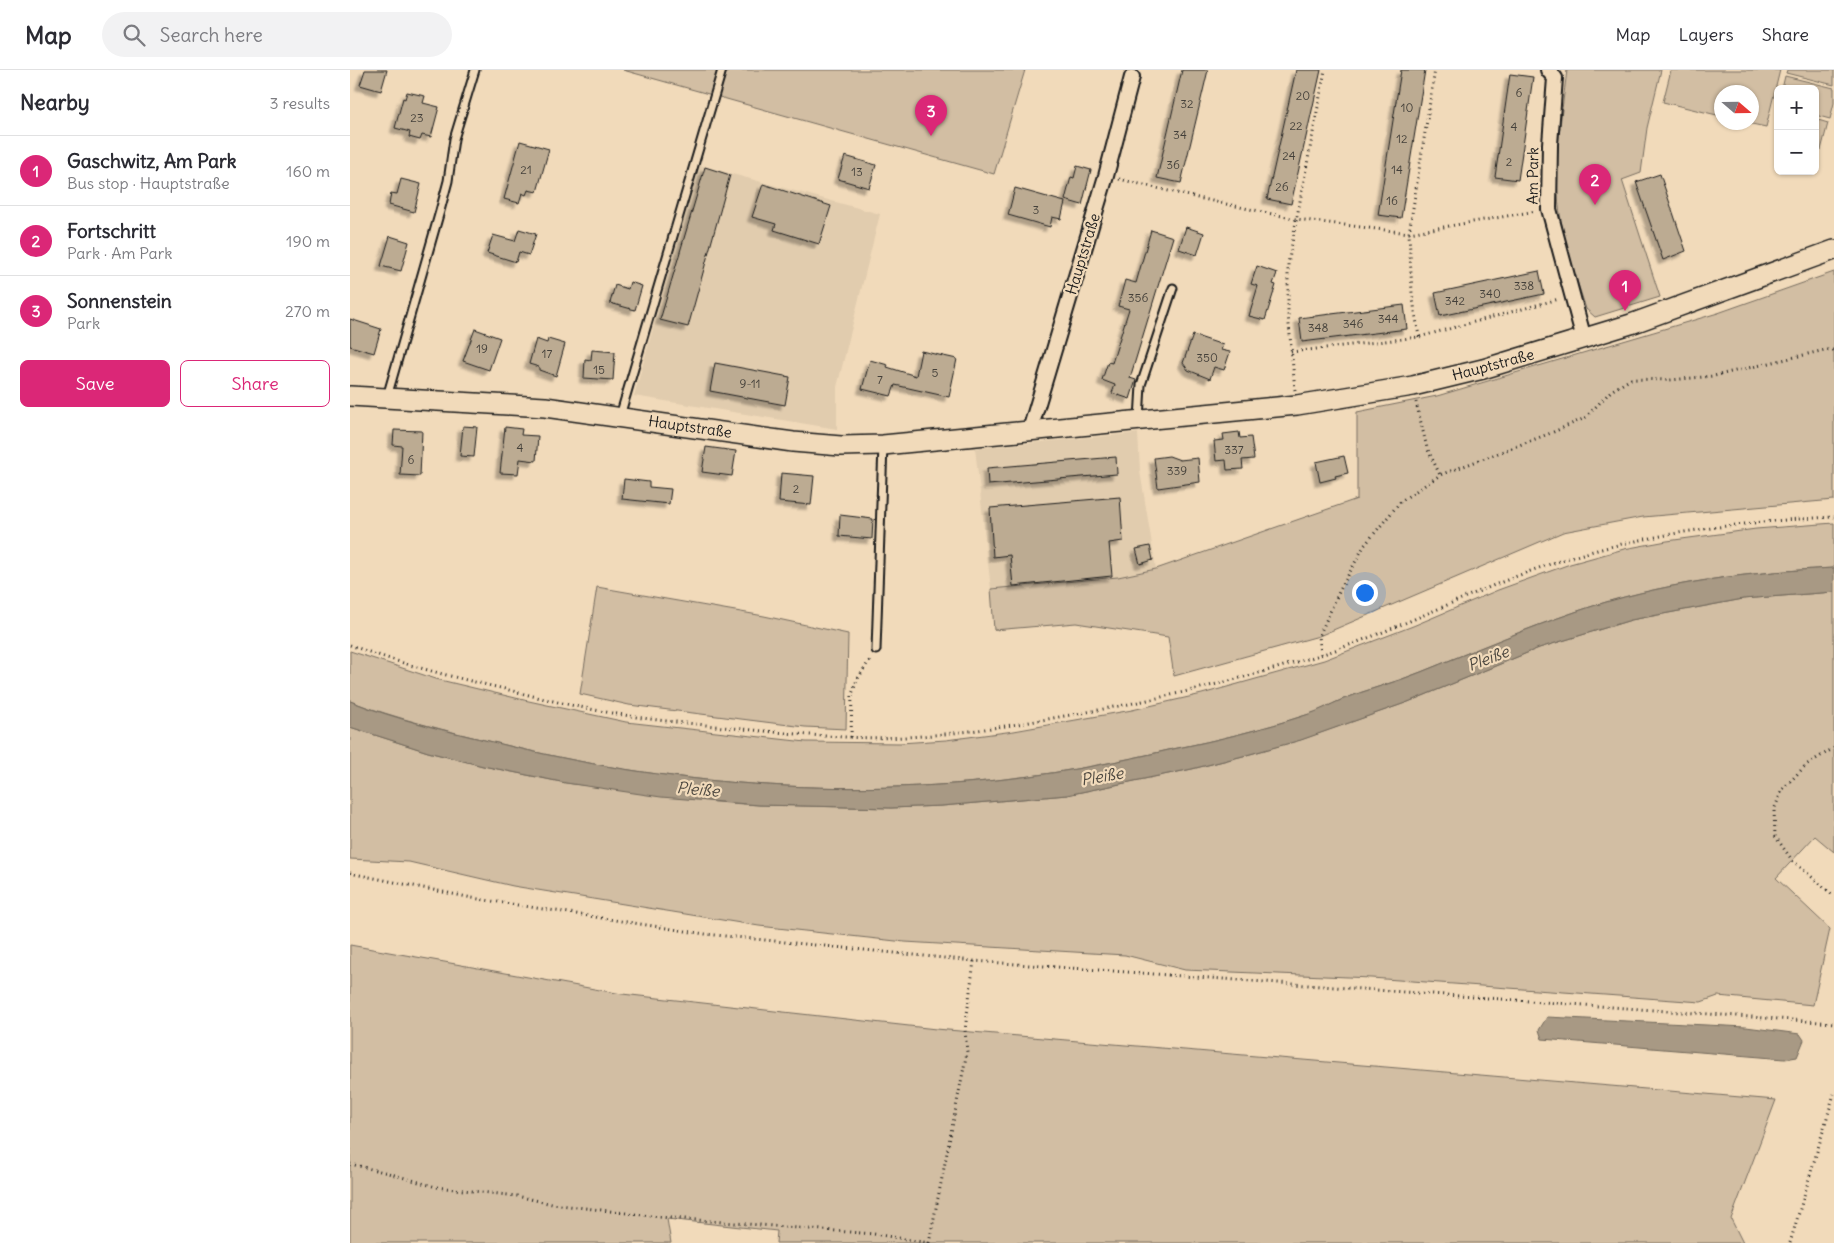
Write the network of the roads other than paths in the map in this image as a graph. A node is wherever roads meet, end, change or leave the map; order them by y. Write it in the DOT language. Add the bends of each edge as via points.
graph roads {
  1 [pos="475,70"];
  2 [pos="722,70"];
  3 [pos="1548,70"];
  4 [pos="1132,77"];
  5 [pos="1834,250"];
  6 [pos="1173,288"];
  7 [pos="1584,339"];
  8 [pos="350,396"];
  9 [pos="387,398"];
  10 [pos="620,417"];
  11 [pos="1139,420"];
  12 [pos="1030,430"];
  13 [pos="883,445"];
  14 [pos="876,650"];
  1 -- 9 [label="lane" via="454,140 440,211"];
  2 -- 10 [label="lane"];
  3 -- 7 [label="street, Am Park" via="1555,78 1549,209"];
  4 -- 12 [label="street, Hauptstraße" via="1106,176"];
  5 -- 7 [label="main road, Hauptstraße"];
  6 -- 11 [label="lane" via="1141,385"];
  7 -- 11 [label="main road, Hauptstraße" via="1413,386 1297,405"];
  8 -- 9 [label="main road, Hauptstraße"];
  9 -- 10 [label="main road, Hauptstraße" via="545,406"];
  10 -- 13 [label="main road, Hauptstraße" via="793,442"];
  11 -- 12 [label="main road, Hauptstraße"];
  12 -- 13 [label="main road, Hauptstraße"];
  13 -- 14 [label="lane"];
}
